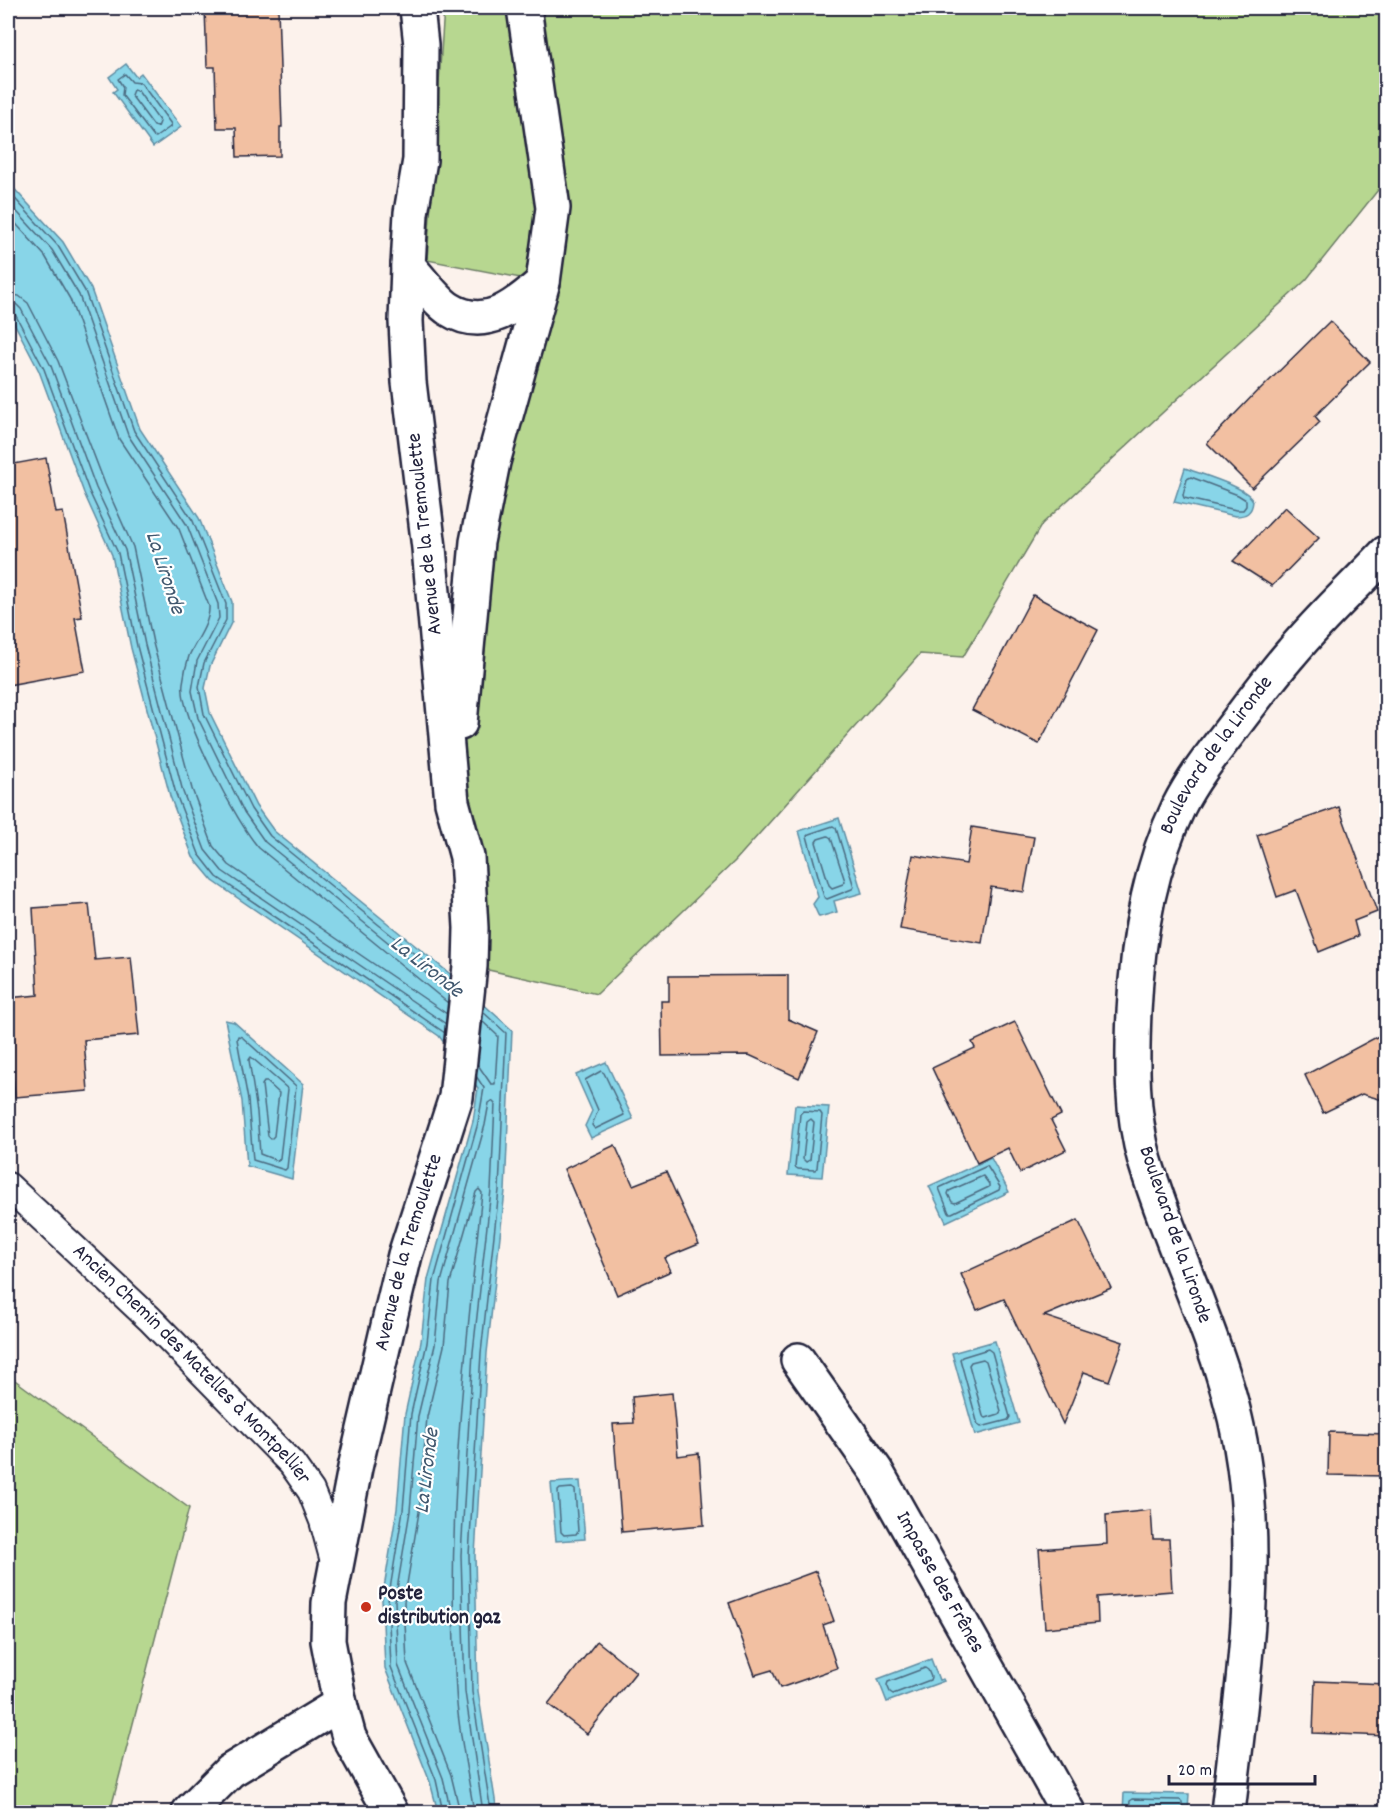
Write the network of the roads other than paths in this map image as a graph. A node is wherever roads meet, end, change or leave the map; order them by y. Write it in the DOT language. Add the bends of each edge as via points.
graph roads {
  1 [pos="417,8"];
  2 [pos="524,8"];
  3 [pos="408,266"];
  4 [pos="543,282"];
  5 [pos="1386,553"];
  6 [pos="452,802"];
  7 [pos="8,1186"];
  8 [pos="798,1360"];
  9 [pos="336,1569"];
  10 [pos="340,1704"];
  11 [pos="189,1812"];
  12 [pos="391,1812"];
  13 [pos="1068,1812"];
  14 [pos="1228,1812"];
  1 -- 3 [label="street, Avenue de la Tremoulette" via="421,45 420,160"];
  2 -- 4 [label="street, Avenue de la Tremoulette" via="553,208"];
  3 -- 4 [label="street" via="448,308 467,318 503,312"];
  3 -- 6 [label="street, Avenue de la Tremoulette" via="409,382"];
  4 -- 6 [label="street, Avenue de la Tremoulette" via="493,462 477,542"];
  5 -- 14 [label="street, Boulevard de la Lironde" via="1292,652 1204,765 1180,806 1162,850 1140,953 1132,1051 1138,1131 1145,1160 1214,1347 1244,1462 1251,1540 1248,1621"];
  6 -- 9 [label="street, Avenue de la Tremoulette" via="467,857 471,928 456,1097 405,1255 355,1468"];
  7 -- 9 [label="lane, Ancien Chemin des Matelles à Montpellier" via="150,1318 292,1464 311,1491"];
  8 -- 13 [label="street, Impasse des Frênes" via="876,1471"];
  9 -- 10 [label="street, Avenue de la Tremoulette" via="329,1603 328,1641"];
  10 -- 11 [label="street" via="230,1770"];
  10 -- 12 [label="street, Avenue de la Tremoulette" via="349,1737"];
}
